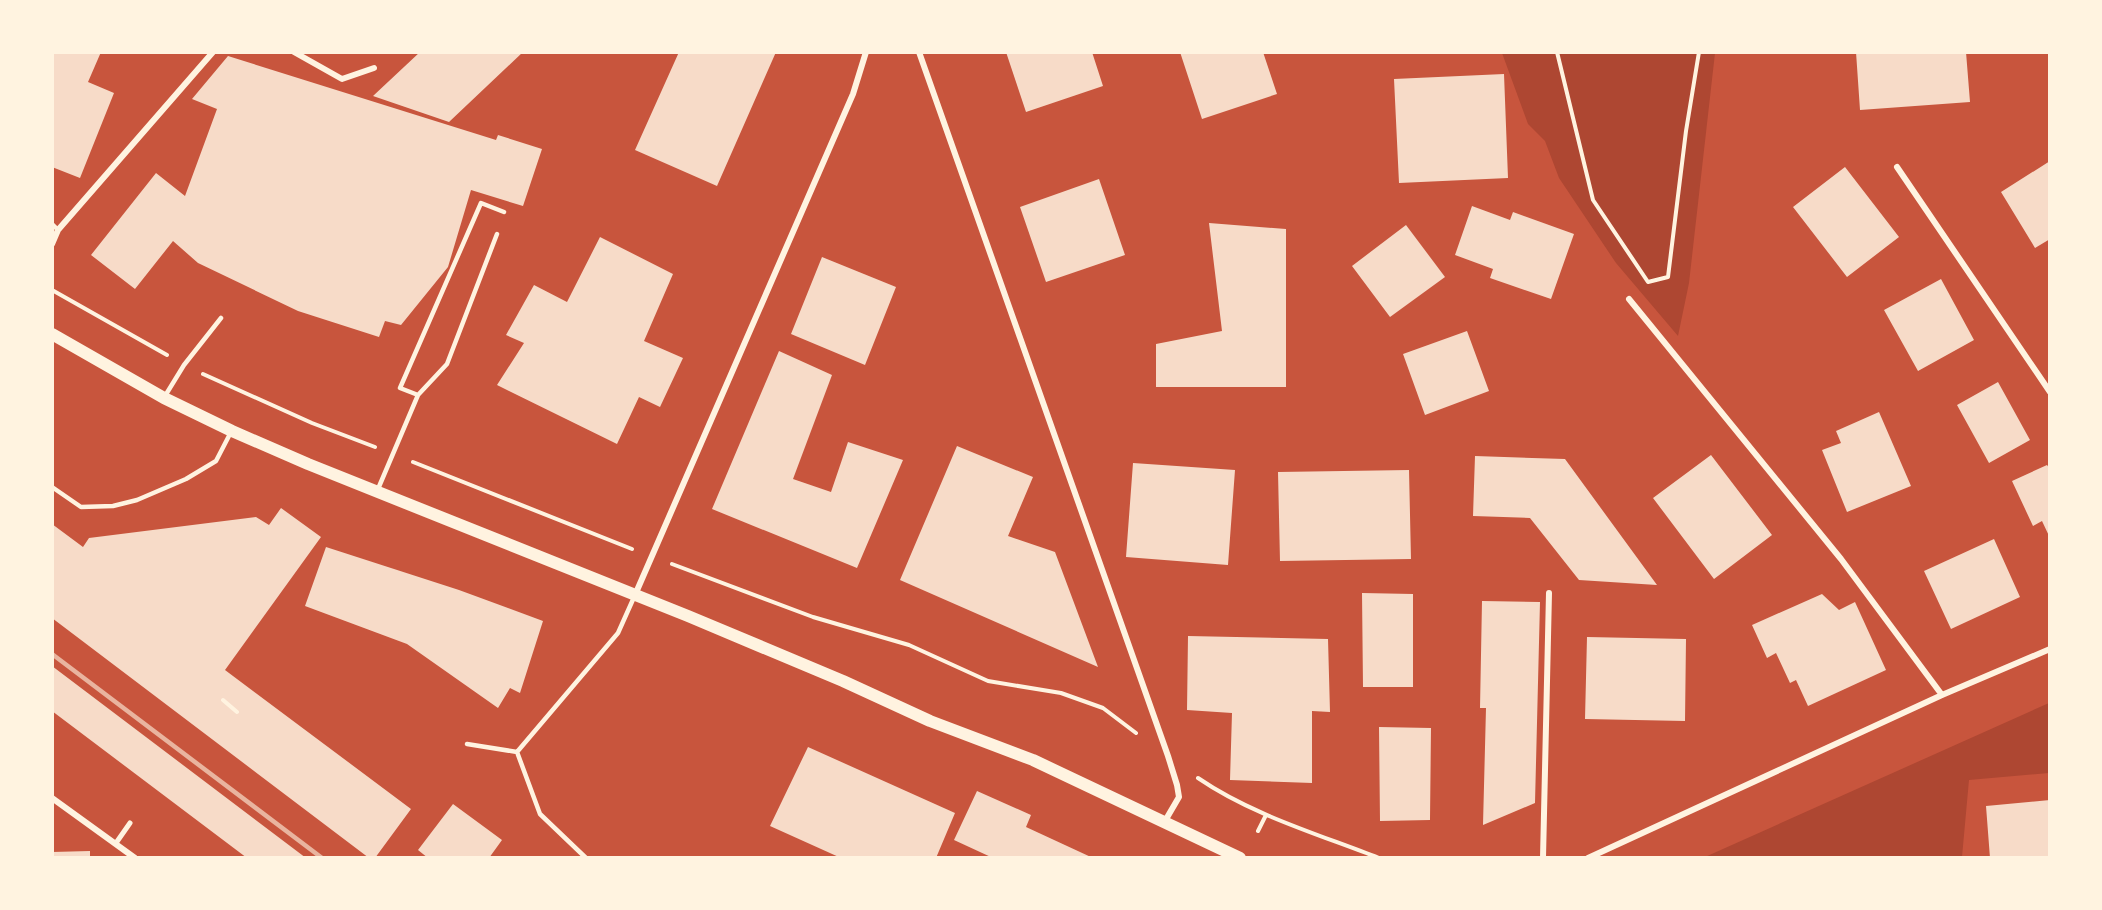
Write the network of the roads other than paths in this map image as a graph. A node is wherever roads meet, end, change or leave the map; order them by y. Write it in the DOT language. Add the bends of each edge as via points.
graph roads {
  1 [pos="213,52"];
  2 [pos="294,52"];
  3 [pos="866,52"];
  4 [pos="919,52"];
  5 [pos="374,68"];
  6 [pos="1897,167"];
  7 [pos="504,212"];
  8 [pos="52,224"];
  9 [pos="58,230"];
  10 [pos="497,234"];
  11 [pos="52,244"];
  12 [pos="1629,298"];
  13 [pos="221,318"];
  14 [pos="52,334"];
  15 [pos="2049,392"];
  16 [pos="418,394"];
  17 [pos="164,398"];
  18 [pos="232,431"];
  19 [pos="52,487"];
  20 [pos="377,492"];
  21 [pos="1549,593"];
  22 [pos="635,595"];
  23 [pos="2049,649"];
  24 [pos="1942,695"];
  25 [pos="466,744"];
  26 [pos="517,752"];
  27 [pos="52,798"];
  28 [pos="1165,821"];
  29 [pos="130,823"];
  30 [pos="116,843"];
  31 [pos="135,858"];
  32 [pos="586,858"];
  33 [pos="1240,858"];
  34 [pos="1543,858"];
  35 [pos="1588,858"];
  1 -- 9 [label="street"];
  2 -- 5 [label="street" via="342,79"];
  3 -- 22 [label="street" via="853,94"];
  4 -- 28 [label="street" via="1168,756 1179,797"];
  6 -- 15 [label="street"];
  7 -- 16 [label="lane" via="481,203 400,388"];
  8 -- 9 [label="lane"];
  9 -- 11 [label="street"];
  10 -- 16 [label="lane" via="447,364"];
  12 -- 24 [label="street" via="1841,559"];
  13 -- 17 [label="lane"];
  14 -- 17 [label="main road"];
  16 -- 20 [label="lane"];
  17 -- 18 [label="main road"];
  18 -- 19 [label="lane" via="216,461 137,500 81,507"];
  18 -- 20 [label="main road"];
  20 -- 22 [label="main road"];
  21 -- 34 [label="street"];
  22 -- 26 [label="lane" via="618,633"];
  22 -- 28 [label="main road" via="930,721 1033,760"];
  23 -- 24 [label="street"];
  24 -- 35 [label="street"];
  25 -- 26 [label="lane"];
  26 -- 32 [label="lane" via="540,814"];
  27 -- 30 [label="street"];
  28 -- 33 [label="main road"];
  29 -- 30 [label="street"];
  30 -- 31 [label="street"];
}
